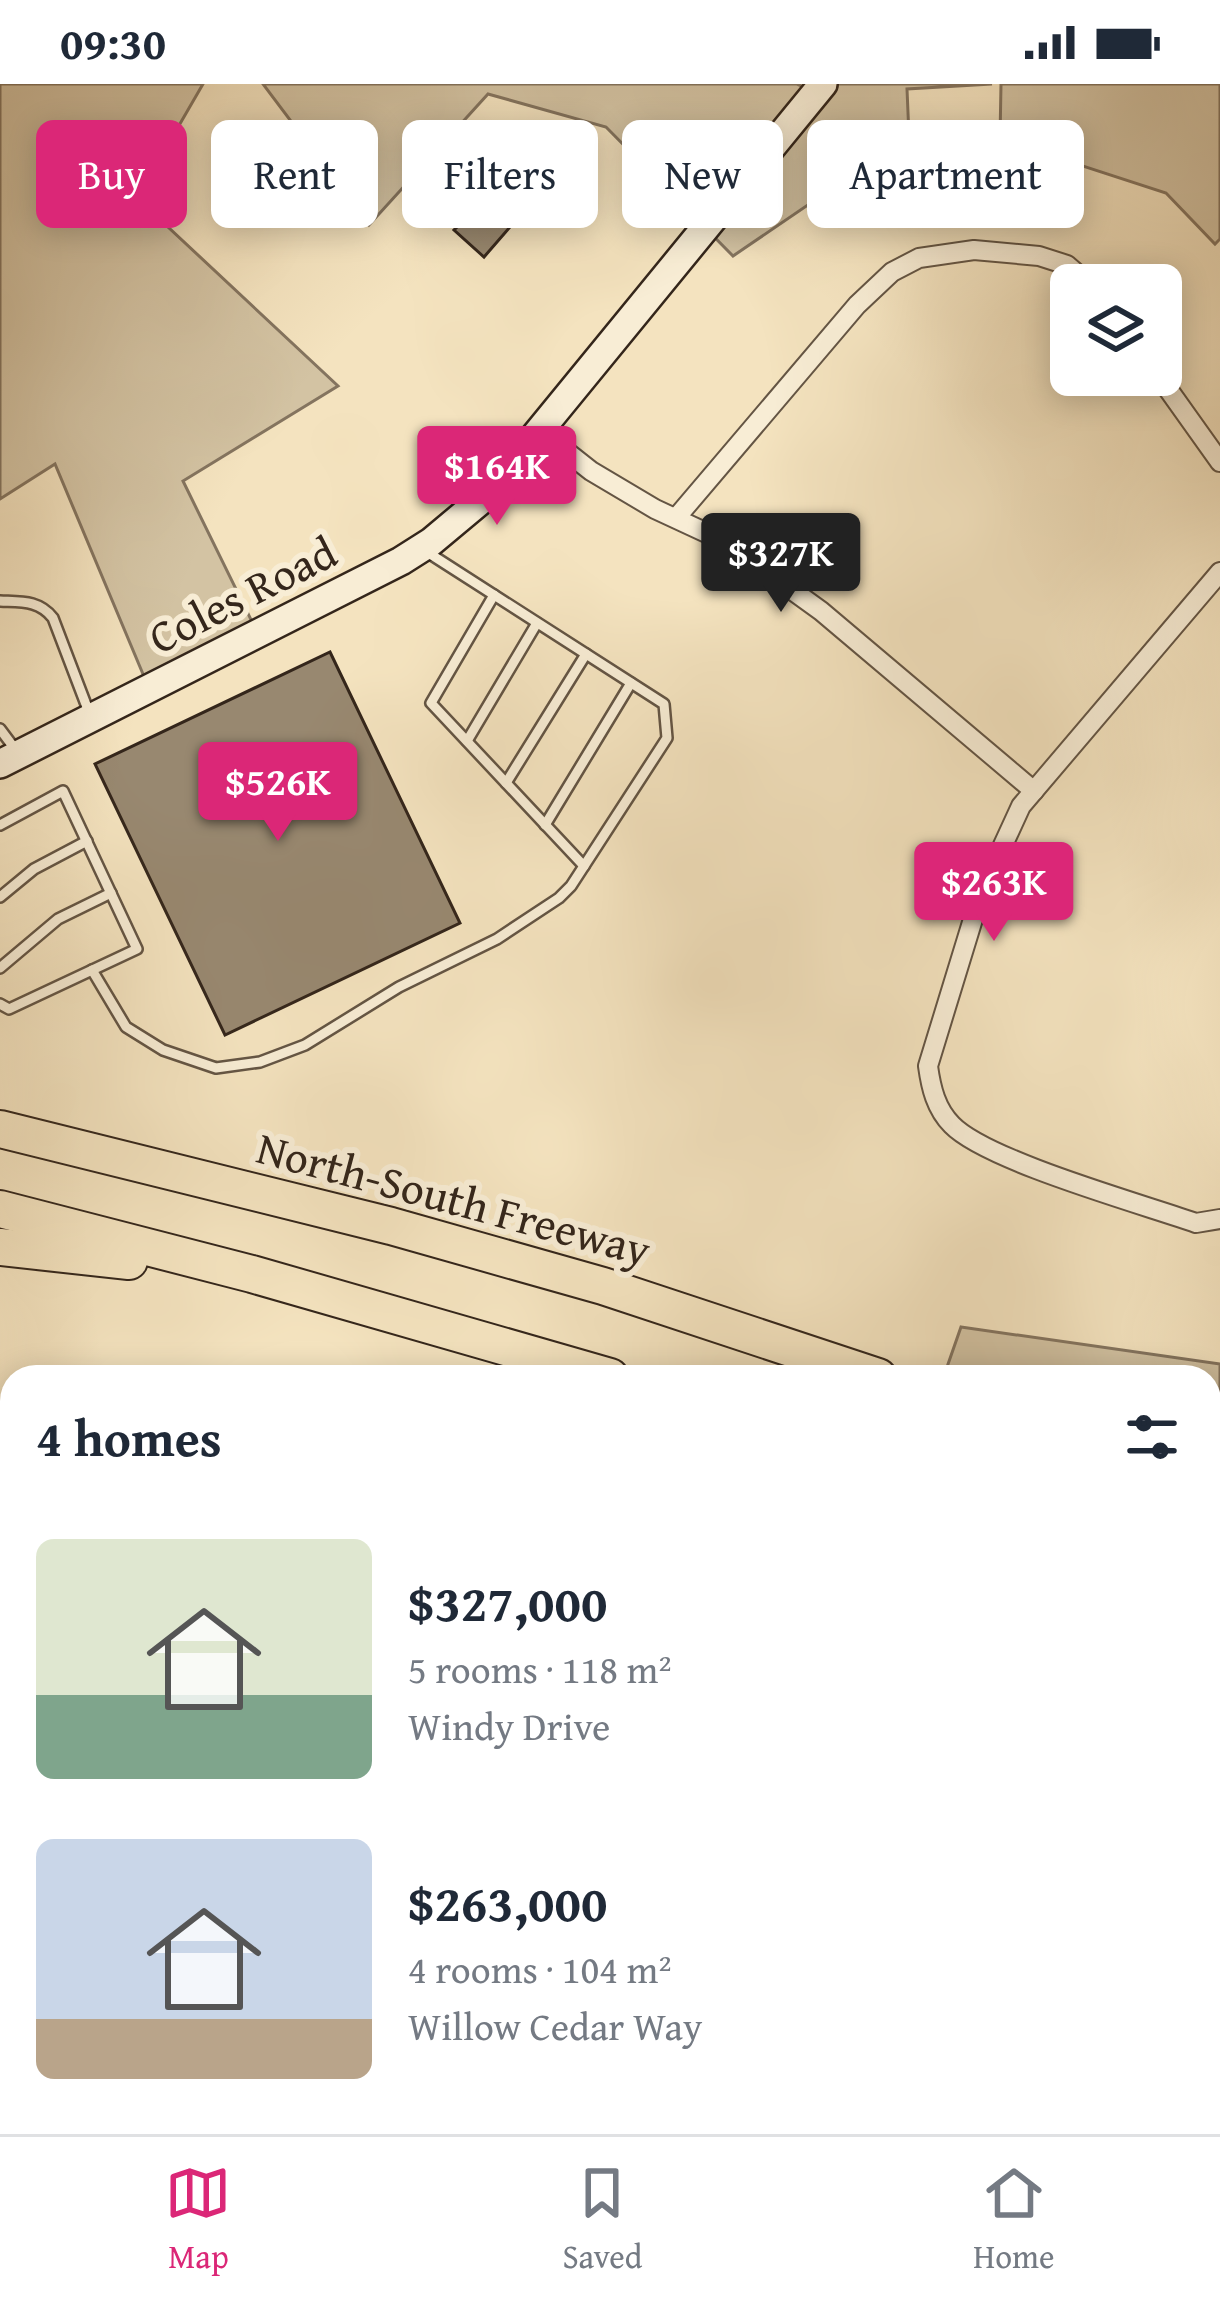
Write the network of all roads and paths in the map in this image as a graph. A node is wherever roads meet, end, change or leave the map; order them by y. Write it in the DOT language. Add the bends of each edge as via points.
graph roads {
  1 [pos="823,84"];
  2 [pos="1061,264"];
  3 [pos="1173,396"];
  4 [pos="539,430"];
  5 [pos="1220,462"];
  6 [pos="676,518"];
  7 [pos="421,549"];
  8 [pos="1220,572"];
  9 [pos="494,596"];
  10 [pos="0,601"];
  11 [pos="537,623"];
  12 [pos="586,654"];
  13 [pos="631,683"];
  14 [pos="91,716"];
  15 [pos="0,729"];
  16 [pos="466,741"];
  17 [pos="9,759"];
  18 [pos="506,783"];
  19 [pos="1034,791"];
  20 [pos="0,825"];
  21 [pos="545,825"];
  22 [pos="87,841"];
  23 [pos="584,866"];
  24 [pos="111,893"];
  25 [pos="0,897"];
  26 [pos="0,968"];
  27 [pos="92,970"];
  28 [pos="0,1004"];
  29 [pos="0,1130"];
  30 [pos="0,1209"];
  31 [pos="1220,1219"];
  32 [pos="0,1247"];
  33 [pos="252,1274"];
  34 [pos="568,1365"];
  35 [pos="842,1365"];
  1 -- 4 [label="street, Coles Road"];
  2 -- 6 [label="street" via="974,250 919,258 892,272"];
  3 -- 5 [label="street"];
  4 -- 6 [label="street" via="591,471"];
  4 -- 7 [label="street, Coles Road" via="486,496"];
  6 -- 19 [label="street" via="724,541 821,611"];
  7 -- 9 [label="lane"];
  7 -- 14 [label="street, Coles Road"];
  8 -- 19 [label="street"];
  9 -- 11 [label="lane"];
  9 -- 16 [label="lane" via="431,703"];
  10 -- 14 [label="lane" via="46,608"];
  11 -- 12 [label="lane"];
  11 -- 16 [label="lane"];
  12 -- 13 [label="lane"];
  12 -- 18 [label="lane"];
  13 -- 21 [label="lane"];
  13 -- 23 [label="lane" via="664,704 667,738"];
  14 -- 17 [label="street, Coles Road"];
  15 -- 17 [label="lane"];
  16 -- 18 [label="lane"];
  18 -- 21 [label="lane"];
  19 -- 31 [label="street" via="981,893 936,1030 931,1090 955,1128 979,1146 1196,1223"];
  20 -- 22 [label="lane" via="63,791"];
  21 -- 23 [label="lane"];
  22 -- 24 [label="lane"];
  22 -- 25 [label="lane"];
  23 -- 27 [label="lane" via="560,898 496,939 260,1062 216,1068 164,1051 126,1027"];
  24 -- 26 [label="lane" via="58,919"];
  24 -- 27 [label="lane" via="137,949"];
  27 -- 28 [label="lane" via="9,1009"];
  29 -- 35 [label="highway, North-South Freeway" via="434,1238"];
  30 -- 33 [label="highway"];
  32 -- 33 [label="highway"];
  33 -- 34 [label="highway"];
}
